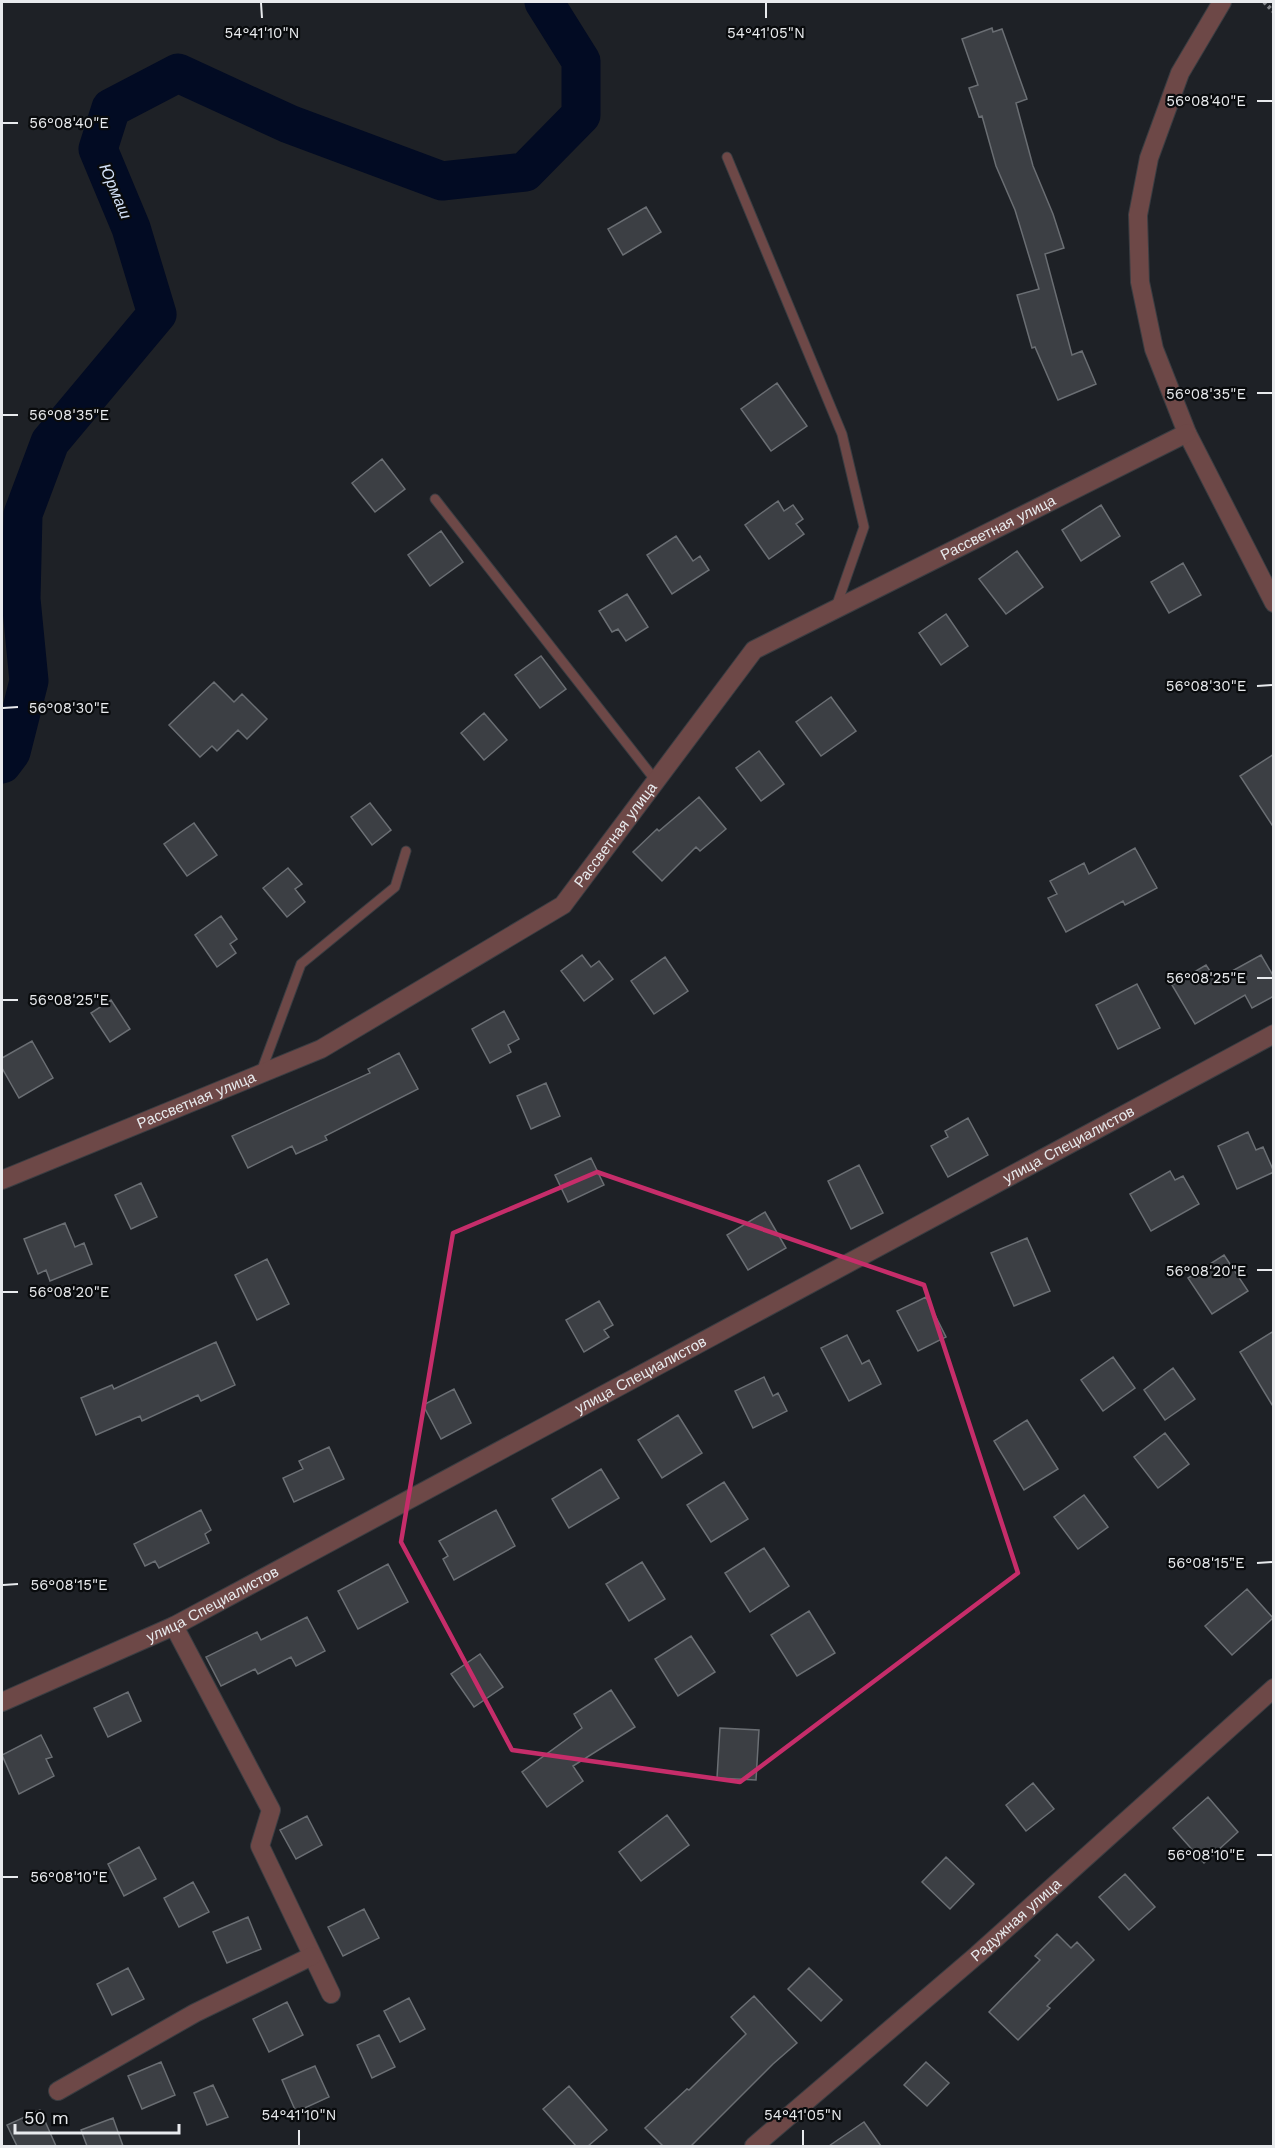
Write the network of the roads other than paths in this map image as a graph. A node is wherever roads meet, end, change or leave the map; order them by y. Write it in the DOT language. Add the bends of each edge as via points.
graph roads {
  1 [pos="1222,2"];
  2 [pos="727,157"];
  3 [pos="1187,433"];
  4 [pos="435,499"];
  5 [pos="1274,603"];
  6 [pos="836,607"];
  7 [pos="656,781"];
  8 [pos="406,851"];
  9 [pos="1274,1034"];
  10 [pos="260,1074"];
  11 [pos="2,1180"];
  12 [pos="174,1626"];
  13 [pos="1274,1688"];
  14 [pos="2,1702"];
  15 [pos="312,1956"];
  16 [pos="331,1994"];
  17 [pos="58,2091"];
  18 [pos="754,2146"];
  1 -- 3 [label="street" via="1180,74 1149,158 1138,214 1140,282 1154,349"];
  2 -- 6 [label="lane" via="842,434 864,527"];
  3 -- 5 [label="street"];
  3 -- 6 [label="street, Рассветная улица"];
  4 -- 7 [label="lane"];
  6 -- 7 [label="street, Рассветная улица" via="754,650"];
  7 -- 10 [label="street, Рассветная улица" via="563,905 321,1049"];
  8 -- 10 [label="lane" via="395,887 301,964"];
  9 -- 12 [label="street, улица Специалистов"];
  10 -- 11 [label="street, Рассветная улица"];
  12 -- 14 [label="street, улица Специалистов"];
  12 -- 15 [label="street" via="271,1810 260,1846"];
  13 -- 18 [label="street, Радужная улица" via="977,1955"];
  15 -- 16 [label="street"];
  15 -- 17 [label="street" via="195,2013"];
}
